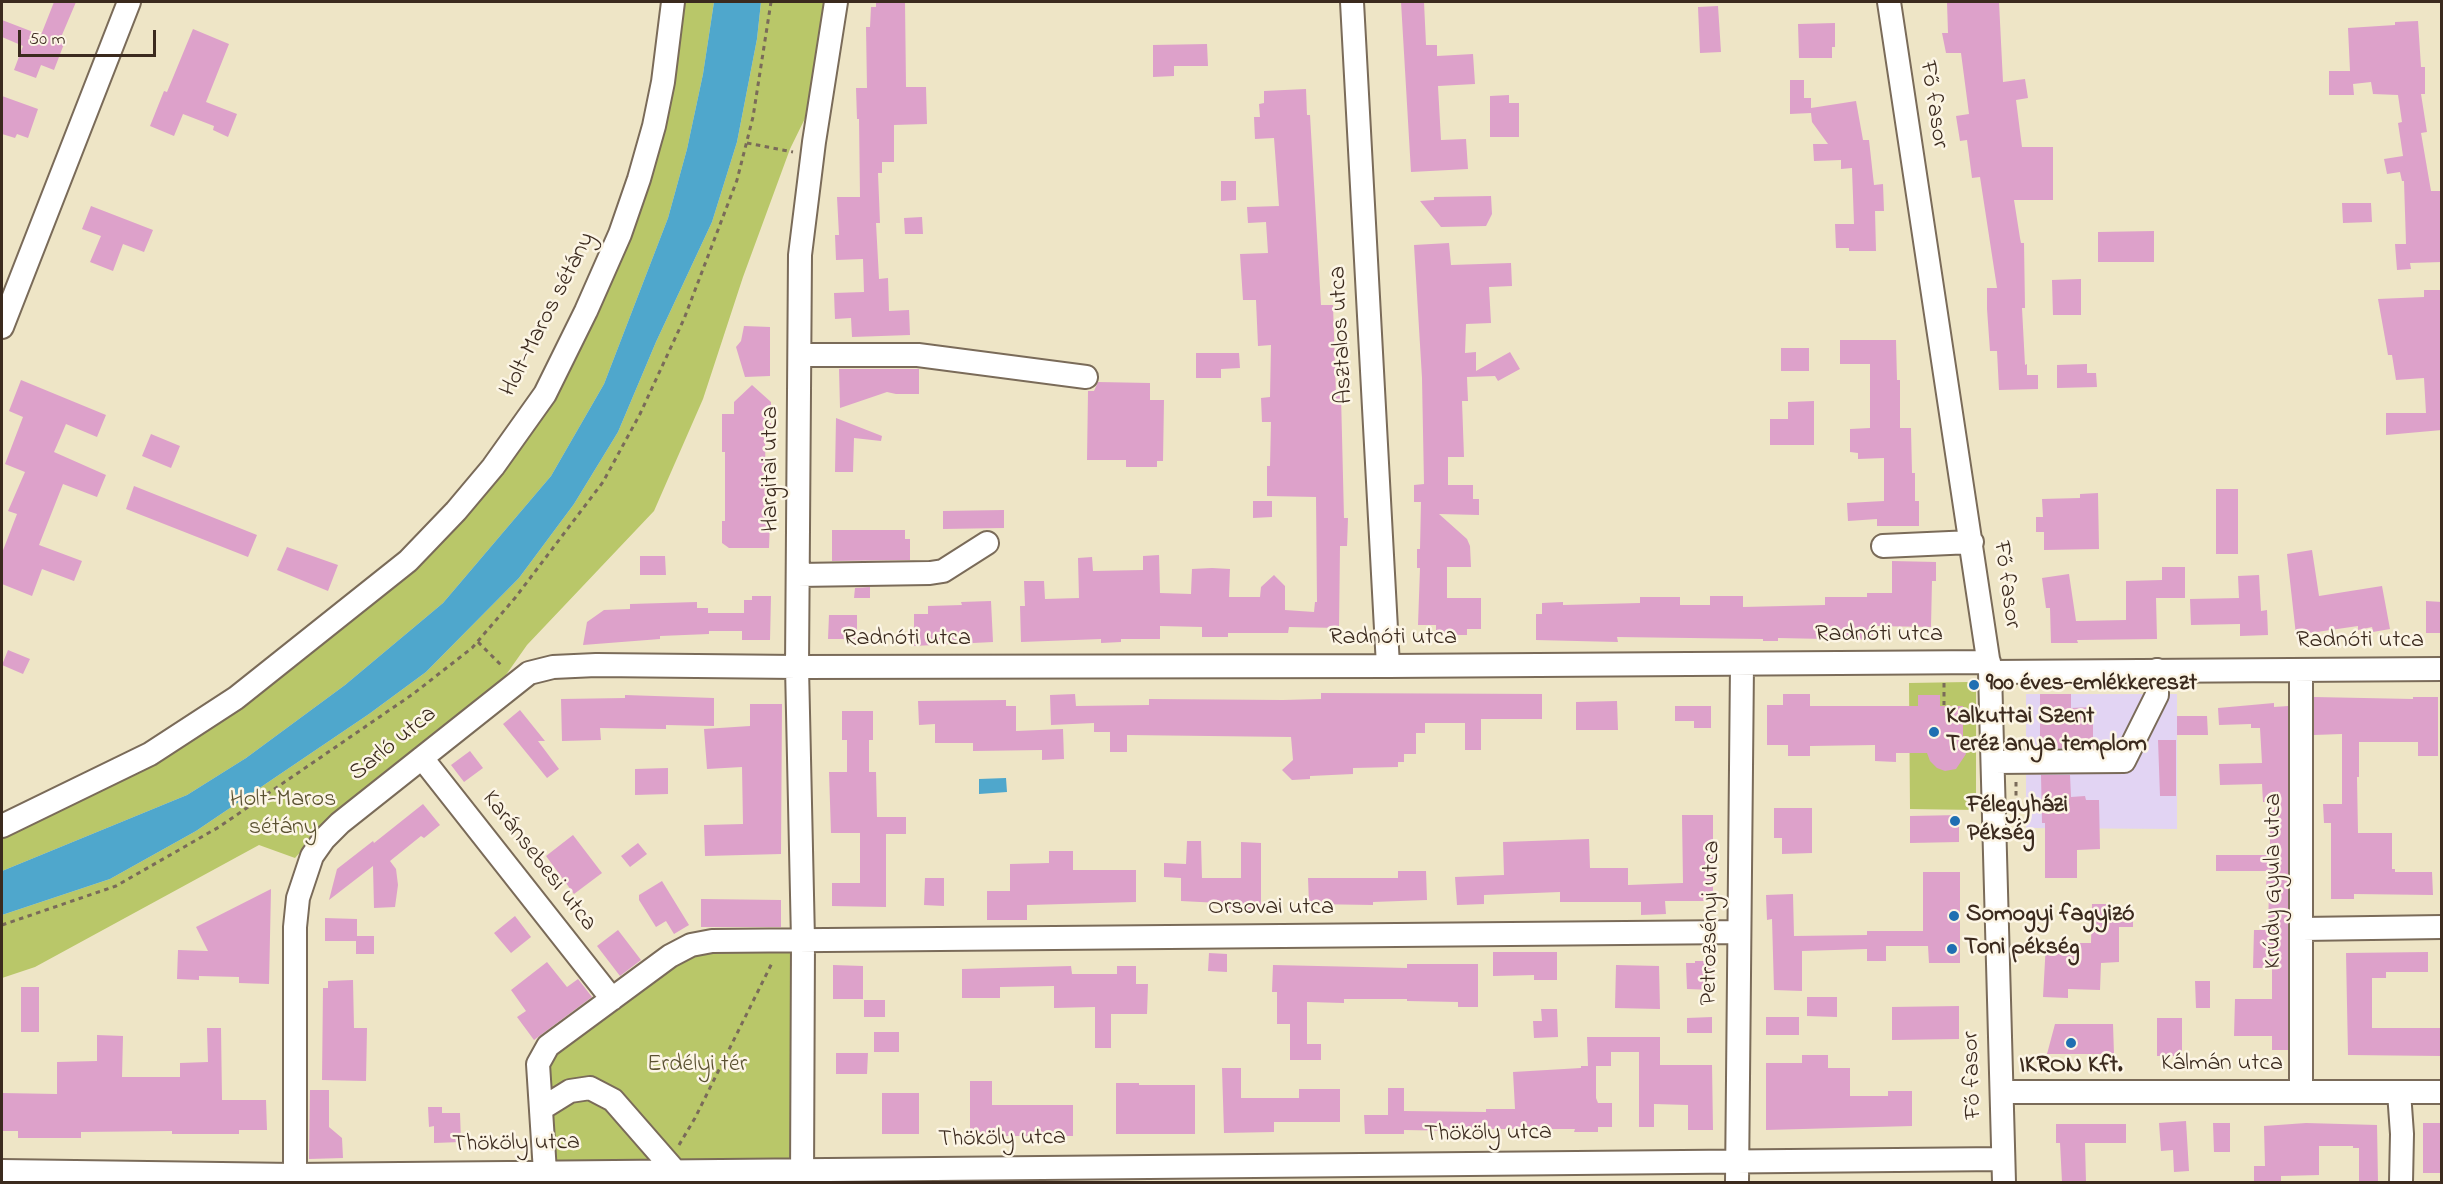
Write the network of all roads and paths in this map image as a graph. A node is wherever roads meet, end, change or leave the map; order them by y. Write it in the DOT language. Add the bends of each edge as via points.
graph roads {
  1 [pos="129,2"];
  2 [pos="673,2"];
  3 [pos="771,2"];
  4 [pos="836,2"];
  5 [pos="1352,2"];
  6 [pos="1889,2"];
  7 [pos="747,143"];
  8 [pos="812,156"];
  9 [pos="2,327"];
  10 [pos="800,355"];
  11 [pos="1086,377"];
  12 [pos="1971,542"];
  13 [pos="987,543"];
  14 [pos="1883,546"];
  15 [pos="798,575"];
  16 [pos="477,642"];
  17 [pos="492,656"];
  18 [pos="1742,664"];
  19 [pos="1388,666"];
  20 [pos="797,667"];
  21 [pos="1990,667"];
  22 [pos="2442,669"];
  23 [pos="2157,670"];
  24 [pos="2301,670"];
  25 [pos="422,758"];
  26 [pos="1993,762"];
  27 [pos="2,826"];
  28 [pos="2,926"];
  29 [pos="2442,927"];
  30 [pos="2302,929"];
  31 [pos="1739,932"];
  32 [pos="793,940"];
  33 [pos="612,999"];
  34 [pos="2002,1092"];
  35 [pos="2301,1092"];
  36 [pos="2399,1092"];
  37 [pos="2442,1092"];
  38 [pos="541,1109"];
  39 [pos="2004,1159"];
  40 [pos="1737,1160"];
  41 [pos="671,1165"];
  42 [pos="2,1171"];
  43 [pos="544,1172"];
  44 [pos="806,1178"];
  45 [pos="295,1179"];
  46 [pos="1737,1182"];
  47 [pos="2004,1182"];
  48 [pos="2401,1182"];
  1 -- 9 [label="street"];
  2 -- 27 [label="street, Holt-Maros sétány" via="654,126 620,234 545,394 493,467 408,561 236,699 150,754"];
  3 -- 7 [label="path"];
  4 -- 8 [label="street, Hargitai utca"];
  5 -- 19 [label="street, Asztalos utca"];
  6 -- 12 [label="street, Fő fasor"];
  7 -- 8 [label="path"];
  7 -- 16 [label="path" via="737,180 684,319 640,414 603,482"];
  8 -- 10 [label="street, Hargitai utca" via="801,255"];
  10 -- 11 [label="street" via="918,355"];
  10 -- 15 [label="street, Hargitai utca"];
  12 -- 14 [label="street"];
  12 -- 21 [label="street, Fő fasor"];
  13 -- 15 [label="street" via="943,571"];
  15 -- 20 [label="street, Hargitai utca"];
  16 -- 17 [label="path"];
  16 -- 28 [label="path" via="413,694 219,827 116,886"];
  18 -- 19 [label="street, Radnóti utca"];
  18 -- 21 [label="street, Radnóti utca"];
  18 -- 31 [label="street, Petrozsényi utca"];
  19 -- 20 [label="street, Radnóti utca"];
  20 -- 25 [label="street, Sarló utca" via="553,667 529,673"];
  20 -- 32 [label="street, Hargitai utca"];
  21 -- 23 [label="street, Radnóti utca"];
  21 -- 26 [label="street, Fő fasor"];
  22 -- 24 [label="street, Radnóti utca"];
  23 -- 24 [label="street, Radnóti utca"];
  23 -- 26 [label="street" via="2157,695 2124,761"];
  24 -- 30 [label="street, Krúdy Gyula utca"];
  25 -- 33 [label="street, Karánsebesi utca"];
  25 -- 45 [label="street, Sarló utca" via="340,823 312,856 305,874 295,927"];
  26 -- 34 [label="street, Fő fasor"];
  29 -- 30 [label="street"];
  30 -- 35 [label="street, Krúdy Gyula utca"];
  31 -- 32 [label="street, Orsovai utca"];
  31 -- 40 [label="street, Petrozsényi utca"];
  32 -- 33 [label="street" via="691,945"];
  32 -- 41 [label="path"];
  32 -- 44 [label="street"];
  33 -- 38 [label="street" via="548,1046 538,1064"];
  34 -- 35 [label="street, Kálmán utca"];
  34 -- 39 [label="street, Fő fasor"];
  35 -- 36 [label="street, Kálmán utca"];
  36 -- 37 [label="street, Kálmán utca"];
  36 -- 48 [label="street"];
  38 -- 41 [label="street" via="570,1091 590,1088 613,1100"];
  38 -- 43 [label="street"];
  39 -- 40 [label="street, Thököly utca"];
  39 -- 47 [label="street, Fő fasor"];
  40 -- 44 [label="street, Thököly utca"];
  40 -- 46 [label="street, Petrozsényi utca"];
  41 -- 43 [label="street, Thököly utca"];
  41 -- 44 [label="street, Thököly utca"];
  42 -- 45 [label="street, Thököly utca"];
  43 -- 45 [label="street, Thököly utca"];
}
